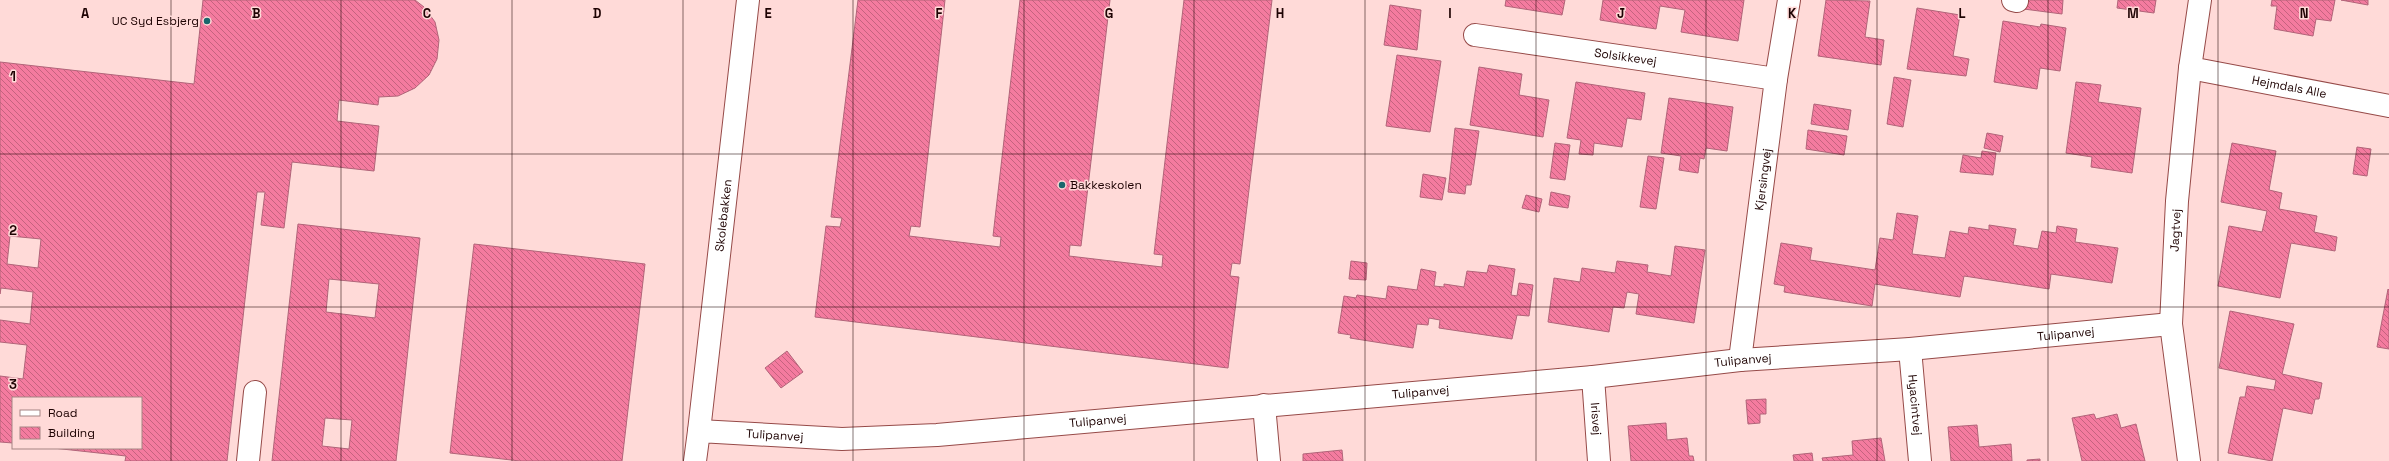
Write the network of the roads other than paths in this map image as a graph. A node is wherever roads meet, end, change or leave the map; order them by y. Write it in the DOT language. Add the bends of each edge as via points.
graph roads {
  1 [pos="748,0"];
  2 [pos="1789,0"];
  3 [pos="2200,0"];
  4 [pos="1475,35"];
  5 [pos="2190,68"];
  6 [pos="1776,79"];
  7 [pos="2389,106"];
  8 [pos="2171,324"];
  9 [pos="1910,349"];
  10 [pos="1740,360"];
  11 [pos="1593,377"];
  12 [pos="255,392"];
  13 [pos="1264,405"];
  14 [pos="699,431"];
  15 [pos="248,461"];
  16 [pos="695,461"];
  17 [pos="1269,461"];
  18 [pos="1599,461"];
  19 [pos="1920,461"];
  20 [pos="2189,461"];
  1 -- 14 [label="street, Skolebakken"];
  2 -- 6 [label="street, Kjersingvej"];
  3 -- 5 [label="street, Jagtvej"];
  4 -- 6 [label="street, Solsikkevej"];
  5 -- 7 [label="street, Hejmdals Alle"];
  5 -- 8 [label="street, Jagtvej" via="2177,201"];
  6 -- 10 [label="street, Kjersingvej"];
  8 -- 9 [label="street, Tulipanvej"];
  8 -- 20 [label="street, Jagtvej"];
  9 -- 10 [label="street, Tulipanvej"];
  9 -- 19 [label="street, Hyacintvej"];
  10 -- 11 [label="street, Tulipanvej"];
  11 -- 13 [label="street, Tulipanvej"];
  11 -- 18 [label="street, Irisvej"];
  12 -- 15 [label="street"];
  13 -- 14 [label="street, Tulipanvej" via="911,436 842,439"];
  13 -- 17 [label="street"];
  14 -- 16 [label="street"];
}
